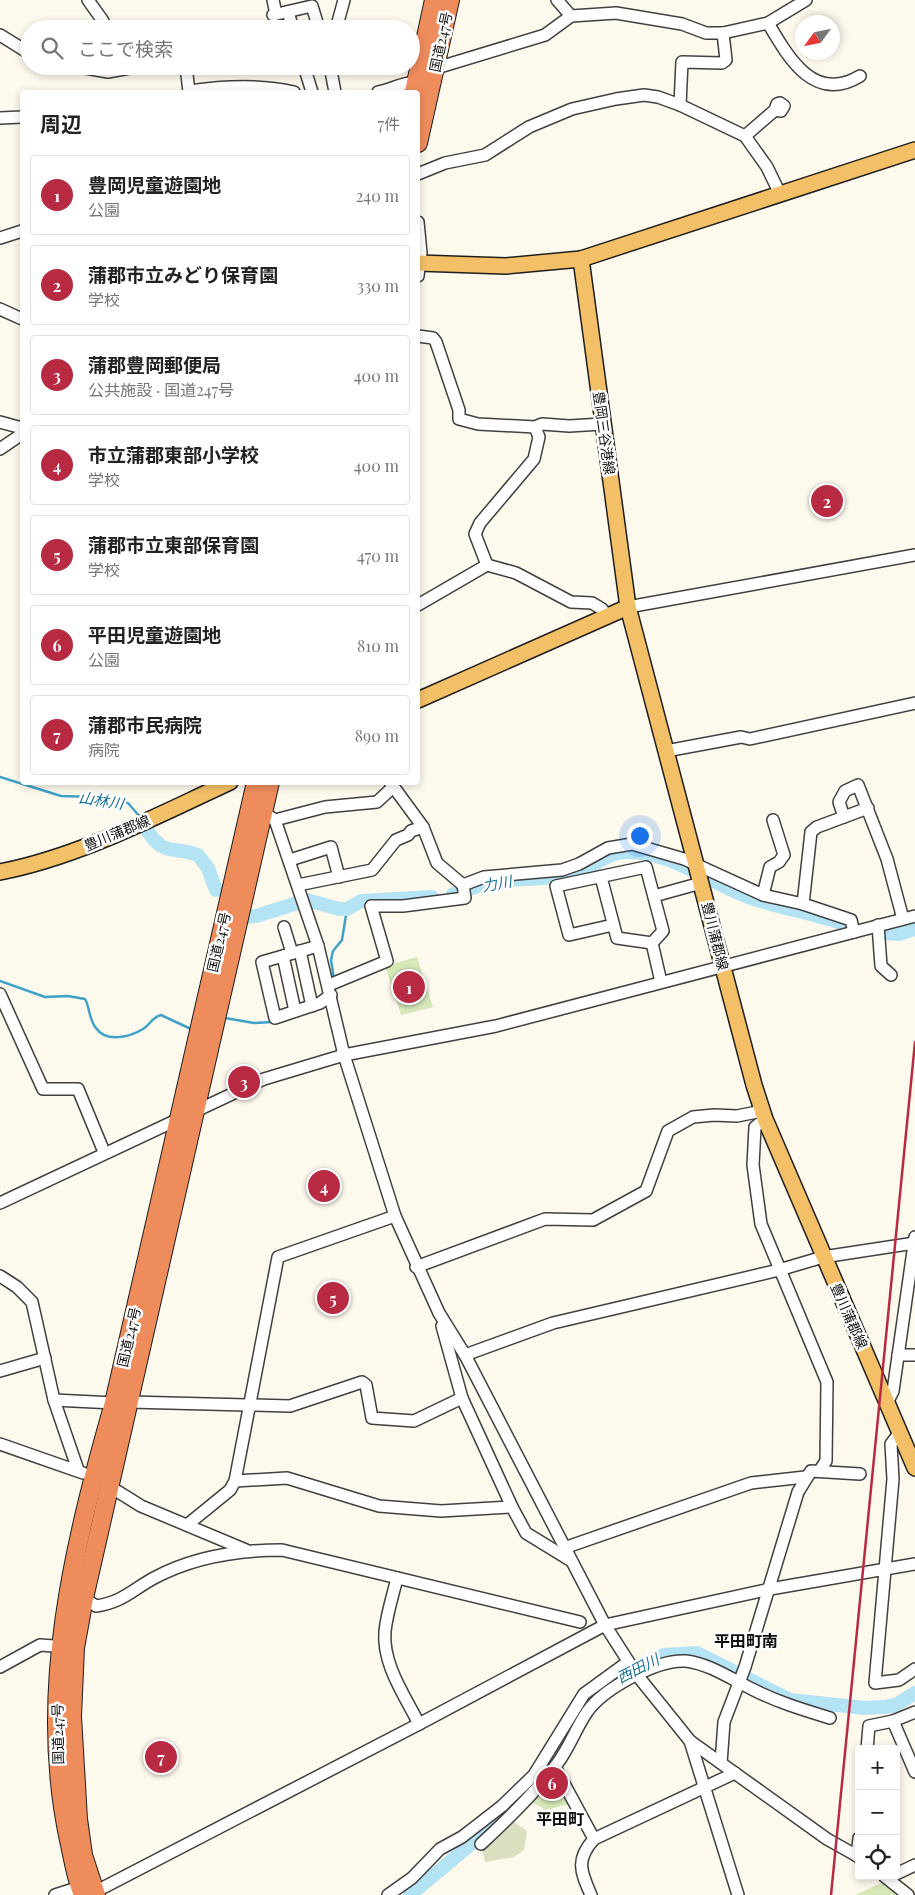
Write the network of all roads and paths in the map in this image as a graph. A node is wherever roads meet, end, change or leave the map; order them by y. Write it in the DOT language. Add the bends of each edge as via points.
graph roads {
  1 [pos="88,0"];
  2 [pos="273,0"];
  3 [pos="344,0"];
  4 [pos="434,0"];
  5 [pos="450,0"];
  6 [pos="557,0"];
  7 [pos="806,0"];
  8 [pos="288,12"];
  9 [pos="571,16"];
  10 [pos="102,20"];
  11 [pos="290,20"];
  12 [pos="316,20"];
  13 [pos="338,20"];
  14 [pos="768,24"];
  15 [pos="723,33"];
  16 [pos="0,35"];
  17 [pos="20,47"];
  18 [pos="436,63"];
  19 [pos="420,64"];
  20 [pos="187,75"];
  21 [pos="307,75"];
  22 [pos="332,75"];
  23 [pos="860,76"];
  24 [pos="415,87"];
  25 [pos="189,90"];
  26 [pos="201,90"];
  27 [pos="282,90"];
  28 [pos="311,90"];
  29 [pos="335,90"];
  30 [pos="395,90"];
  31 [pos="680,105"];
  32 [pos="775,110"];
  33 [pos="20,117"];
  34 [pos="0,118"];
  35 [pos="420,134"];
  36 [pos="745,136"];
  37 [pos="915,150"];
  38 [pos="420,175"];
  39 [pos="780,194"];
  40 [pos="20,232"];
  41 [pos="0,238"];
  42 [pos="581,259"];
  43 [pos="420,267"];
  44 [pos="0,309"];
  45 [pos="20,318"];
  46 [pos="420,336"];
  47 [pos="0,422"];
  48 [pos="602,424"];
  49 [pos="20,427"];
  50 [pos="535,427"];
  51 [pos="20,435"];
  52 [pos="0,449"];
  53 [pos="915,555"];
  54 [pos="488,565"];
  55 [pos="420,604"];
  56 [pos="628,607"];
  57 [pos="607,616"];
  58 [pos="420,699"];
  59 [pos="915,703"];
  60 [pos="666,751"];
  61 [pos="223,785"];
  62 [pos="255,785"];
  63 [pos="270,785"];
  64 [pos="390,785"];
  65 [pos="392,785"];
  66 [pos="868,808"];
  67 [pos="269,817"];
  68 [pos="844,817"];
  69 [pos="773,820"];
  70 [pos="423,827"];
  71 [pos="290,860"];
  72 [pos="0,872"];
  73 [pos="698,873"];
  74 [pos="339,877"];
  75 [pos="601,877"];
  76 [pos="298,885"];
  77 [pos="463,889"];
  78 [pos="763,895"];
  79 [pos="654,896"];
  80 [pos="803,904"];
  81 [pos="909,917"];
  82 [pos="613,924"];
  83 [pos="878,925"];
  84 [pos="284,927"];
  85 [pos="854,932"];
  86 [pos="652,943"];
  87 [pos="318,946"];
  88 [pos="292,954"];
  89 [pos="722,966"];
  90 [pos="890,975"];
  91 [pos="661,982"];
  92 [pos="332,992"];
  93 [pos="0,994"];
  94 [pos="312,1006"];
  95 [pos="295,1011"];
  96 [pos="344,1056"];
  97 [pos="764,1115"];
  98 [pos="187,1116"];
  99 [pos="104,1152"];
  100 [pos="0,1203"];
  101 [pos="395,1216"];
  102 [pos="915,1240"];
  103 [pos="823,1257"];
  104 [pos="416,1266"];
  105 [pos="779,1270"];
  106 [pos="0,1276"];
  107 [pos="439,1313"];
  108 [pos="898,1354"];
  109 [pos="465,1355"];
  110 [pos="915,1355"];
  111 [pos="45,1358"];
  112 [pos="0,1371"];
  113 [pos="462,1398"];
  114 [pos="54,1400"];
  115 [pos="122,1403"];
  116 [pos="887,1403"];
  117 [pos="250,1407"];
  118 [pos="900,1432"];
  119 [pos="0,1444"];
  120 [pos="915,1468"];
  121 [pos="820,1470"];
  122 [pos="860,1474"];
  123 [pos="85,1475"];
  124 [pos="805,1477"];
  125 [pos="235,1481"];
  126 [pos="109,1486"];
  127 [pos="512,1507"];
  128 [pos="187,1526"];
  129 [pos="564,1548"];
  130 [pos="246,1550"];
  131 [pos="570,1560"];
  132 [pos="914,1568"];
  133 [pos="884,1570"];
  134 [pos="397,1578"];
  135 [pos="770,1589"];
  136 [pos="84,1598"];
  137 [pos="580,1622"];
  138 [pos="604,1624"];
  139 [pos="68,1647"];
  140 [pos="628,1662"];
  141 [pos="0,1667"];
  142 [pos="915,1670"];
  143 [pos="637,1675"];
  144 [pos="739,1682"];
  145 [pos="915,1712"];
  146 [pos="830,1718"];
  147 [pos="892,1721"];
  148 [pos="419,1724"];
  149 [pos="690,1741"];
  150 [pos="867,1745"];
  151 [pos="721,1763"];
  152 [pos="555,1767"];
  153 [pos="915,1772"];
  154 [pos="735,1773"];
  155 [pos="704,1788"];
  156 [pos="594,1840"];
  157 [pos="482,1844"];
  158 [pos="855,1855"];
  159 [pos="915,1865"];
  160 [pos="900,1871"];
  161 [pos="893,1880"];
  162 [pos="88,1893"];
  163 [pos="55,1895"];
  164 [pos="388,1895"];
  165 [pos="591,1895"];
  166 [pos="738,1895"];
  167 [pos="908,1895"];
  1 -- 10 [label="street"];
  2 -- 8 [label="street" via="274,15"];
  3 -- 13 [label="street"];
  4 -- 19 [label="highway, 国道247号"];
  5 -- 18 [label="highway, 国道247号"];
  6 -- 9 [label="street"];
  7 -- 14 [label="street"];
  8 -- 11 [label="street"];
  8 -- 12 [label="street" via="312,6"];
  9 -- 15 [label="street" via="616,13"];
  9 -- 18 [label="street" via="544,35 443,66"];
  14 -- 15 [label="street"];
  14 -- 23 [label="street" via="787,55 806,76 834,84"];
  15 -- 31 [label="street" via="726,60 722,63 682,62"];
  16 -- 17 [label="street"];
  18 -- 35 [label="highway, 国道247号"];
  20 -- 25 [label="street"];
  21 -- 28 [label="street"];
  22 -- 29 [label="street"];
  24 -- 30 [label="street" via="407,82"];
  26 -- 27 [label="street" via="224,86"];
  31 -- 36 [label="street"];
  31 -- 38 [label="street" via="644,95 572,109 529,127 485,155 445,163"];
  32 -- 36 [label="street"];
  33 -- 34 [label="street"];
  36 -- 39 [label="street" via="767,167"];
  37 -- 39 [label="main road"];
  39 -- 42 [label="main road"];
  40 -- 41 [label="street"];
  42 -- 43 [label="main road" via="506,266"];
  42 -- 48 [label="main road, 豊岡三谷港線"];
  44 -- 45 [label="street"];
  46 -- 50 [label="street" via="433,338 436,342 459,410 459,419 478,424"];
  47 -- 49 [label="street"];
  48 -- 50 [label="street" via="542,424"];
  48 -- 56 [label="main road, 豊岡三谷港線"];
  50 -- 54 [label="street" via="539,437 534,459 480,523 475,534"];
  51 -- 52 [label="street"];
  53 -- 56 [label="street"];
  54 -- 55 [label="street"];
  54 -- 57 [label="street" via="516,573 571,602 592,604"];
  56 -- 57 [label="main road"];
  56 -- 60 [label="main road, 豊川蒲郡線"];
  57 -- 58 [label="main road"];
  59 -- 60 [label="street" via="750,739 741,737"];
  60 -- 73 [label="main road, 豊川蒲郡線"];
  61 -- 72 [label="main road, 豊川蒲郡線" via="94,844 46,861"];
  62 -- 98 [label="highway, 国道247号"];
  63 -- 67 [label="highway, 国道247号"];
  64 -- 67 [label="street" via="377,802"];
  65 -- 70 [label="street"];
  66 -- 68 [label="street"];
  66 -- 68 [label="street" via="858,785 845,792 839,802"];
  66 -- 81 [label="street"];
  67 -- 71 [label="street"];
  67 -- 98 [label="highway, 国道247号"];
  68 -- 80 [label="street" via="811,832"];
  69 -- 78 [label="street" via="784,854 770,867"];
  70 -- 74 [label="street" via="396,840 372,870"];
  70 -- 77 [label="street" via="437,863"];
  71 -- 74 [label="street" via="331,848"];
  71 -- 76 [label="street"];
  73 -- 77 [label="street" via="647,847 618,844 562,870 484,877"];
  73 -- 78 [label="street"];
  73 -- 79 [label="street"];
  73 -- 89 [label="main road, 豊川蒲郡線"];
  74 -- 76 [label="street"];
  75 -- 79 [label="street" via="646,867"];
  75 -- 82 [label="street"];
  75 -- 82 [label="street" via="556,886 569,935"];
  76 -- 87 [label="street"];
  77 -- 92 [label="street" via="465,898 403,906 371,906 388,961"];
  78 -- 80 [label="street"];
  79 -- 86 [label="street" via="664,931"];
  80 -- 85 [label="street" via="851,920"];
  81 -- 83 [label="street"];
  82 -- 86 [label="street" via="617,938 621,940"];
  83 -- 85 [label="street"];
  83 -- 90 [label="street" via="881,966"];
  84 -- 88 [label="street"];
  85 -- 89 [label="street"];
  86 -- 91 [label="street"];
  87 -- 88 [label="street"];
  87 -- 92 [label="street"];
  88 -- 94 [label="street"];
  88 -- 95 [label="street"];
  88 -- 95 [label="street" via="262,962 275,1018"];
  89 -- 91 [label="street"];
  89 -- 97 [label="main road, 豊川蒲郡線"];
  91 -- 96 [label="street" via="496,1026"];
  92 -- 94 [label="street"];
  92 -- 96 [label="street"];
  93 -- 99 [label="street" via="43,1089 78,1089"];
  94 -- 95 [label="street"];
  96 -- 98 [label="street" via="264,1079"];
  96 -- 101 [label="street"];
  97 -- 103 [label="main road, 豊川蒲郡線"];
  97 -- 104 [label="street" via="693,1117 668,1130 646,1191 592,1220 545,1219"];
  97 -- 105 [label="street" via="755,1127 753,1166 761,1224"];
  98 -- 99 [label="street"];
  98 -- 115 [label="highway, 国道247号"];
  99 -- 100 [label="street"];
  101 -- 104 [label="street"];
  101 -- 117 [label="street" via="278,1257"];
  102 -- 103 [label="street"];
  102 -- 108 [label="street"];
  103 -- 105 [label="street"];
  103 -- 116 [label="main road, 豊川蒲郡線"];
  104 -- 107 [label="street"];
  105 -- 109 [label="street" via="553,1323"];
  105 -- 121 [label="street" via="827,1382 826,1461"];
  106 -- 111 [label="street" via="32,1302"];
  107 -- 109 [label="street"];
  107 -- 113 [label="street"];
  108 -- 110 [label="street"];
  108 -- 116 [label="street" via="894,1391"];
  109 -- 129 [label="street"];
  111 -- 112 [label="street"];
  111 -- 114 [label="street"];
  113 -- 117 [label="street" via="414,1421 372,1418 366,1385 362,1382 290,1406"];
  113 -- 127 [label="street"];
  114 -- 115 [label="street"];
  114 -- 123 [label="street"];
  115 -- 117 [label="street"];
  115 -- 123 [label="highway, 国道247号"];
  115 -- 126 [label="highway, 国道247号"];
  116 -- 118 [label="main road, 豊川蒲郡線"];
  117 -- 125 [label="street"];
  118 -- 120 [label="main road, 豊川蒲郡線"];
  118 -- 133 [label="street" via="891,1444 893,1479"];
  119 -- 123 [label="street"];
  121 -- 122 [label="street"];
  121 -- 124 [label="street" via="811,1471"];
  123 -- 139 [label="highway, 国道247号" via="66,1605"];
  124 -- 129 [label="street" via="751,1483"];
  124 -- 135 [label="street"];
  125 -- 127 [label="street" via="287,1478 379,1506 441,1511"];
  125 -- 128 [label="street" via="230,1490"];
  126 -- 128 [label="street" via="141,1506"];
  126 -- 136 [label="highway, 国道247号"];
  127 -- 131 [label="street" via="526,1533"];
  128 -- 130 [label="street"];
  129 -- 131 [label="street"];
  130 -- 134 [label="street" via="282,1550"];
  130 -- 136 [label="street" via="206,1558 156,1577 114,1603 96,1606"];
  131 -- 138 [label="street"];
  132 -- 133 [label="street"];
  133 -- 135 [label="street"];
  133 -- 142 [label="street" via="875,1683 899,1680"];
  134 -- 137 [label="street"];
  134 -- 148 [label="street" via="385,1631 385,1649"];
  135 -- 138 [label="street"];
  135 -- 144 [label="street"];
  136 -- 139 [label="highway, 国道247号"];
  138 -- 140 [label="street"];
  138 -- 148 [label="street"];
  139 -- 141 [label="street" via="40,1645"];
  139 -- 162 [label="highway, 国道247号" via="57,1715 59,1785"];
  140 -- 143 [label="street"];
  140 -- 164 [label="street" via="584,1694 534,1775 502,1806 462,1837 440,1849 412,1878"];
  143 -- 144 [label="street" via="668,1662 686,1662 709,1667"];
  143 -- 149 [label="street"];
  143 -- 152 [label="street" via="613,1689 588,1710"];
  144 -- 146 [label="street" via="784,1704"];
  144 -- 151 [label="street" via="724,1722"];
  145 -- 147 [label="street"];
  147 -- 150 [label="street" via="869,1726"];
  147 -- 153 [label="street"];
  148 -- 162 [label="street"];
  149 -- 151 [label="street"];
  149 -- 155 [label="street"];
  151 -- 154 [label="street"];
  152 -- 156 [label="street"];
  152 -- 157 [label="street"];
  154 -- 155 [label="street"];
  154 -- 158 [label="street"];
  155 -- 156 [label="street"];
  155 -- 166 [label="street"];
  156 -- 165 [label="street" via="586,1848 581,1863 582,1875"];
  159 -- 160 [label="street"];
  161 -- 167 [label="street"];
  162 -- 163 [label="street"];
}
